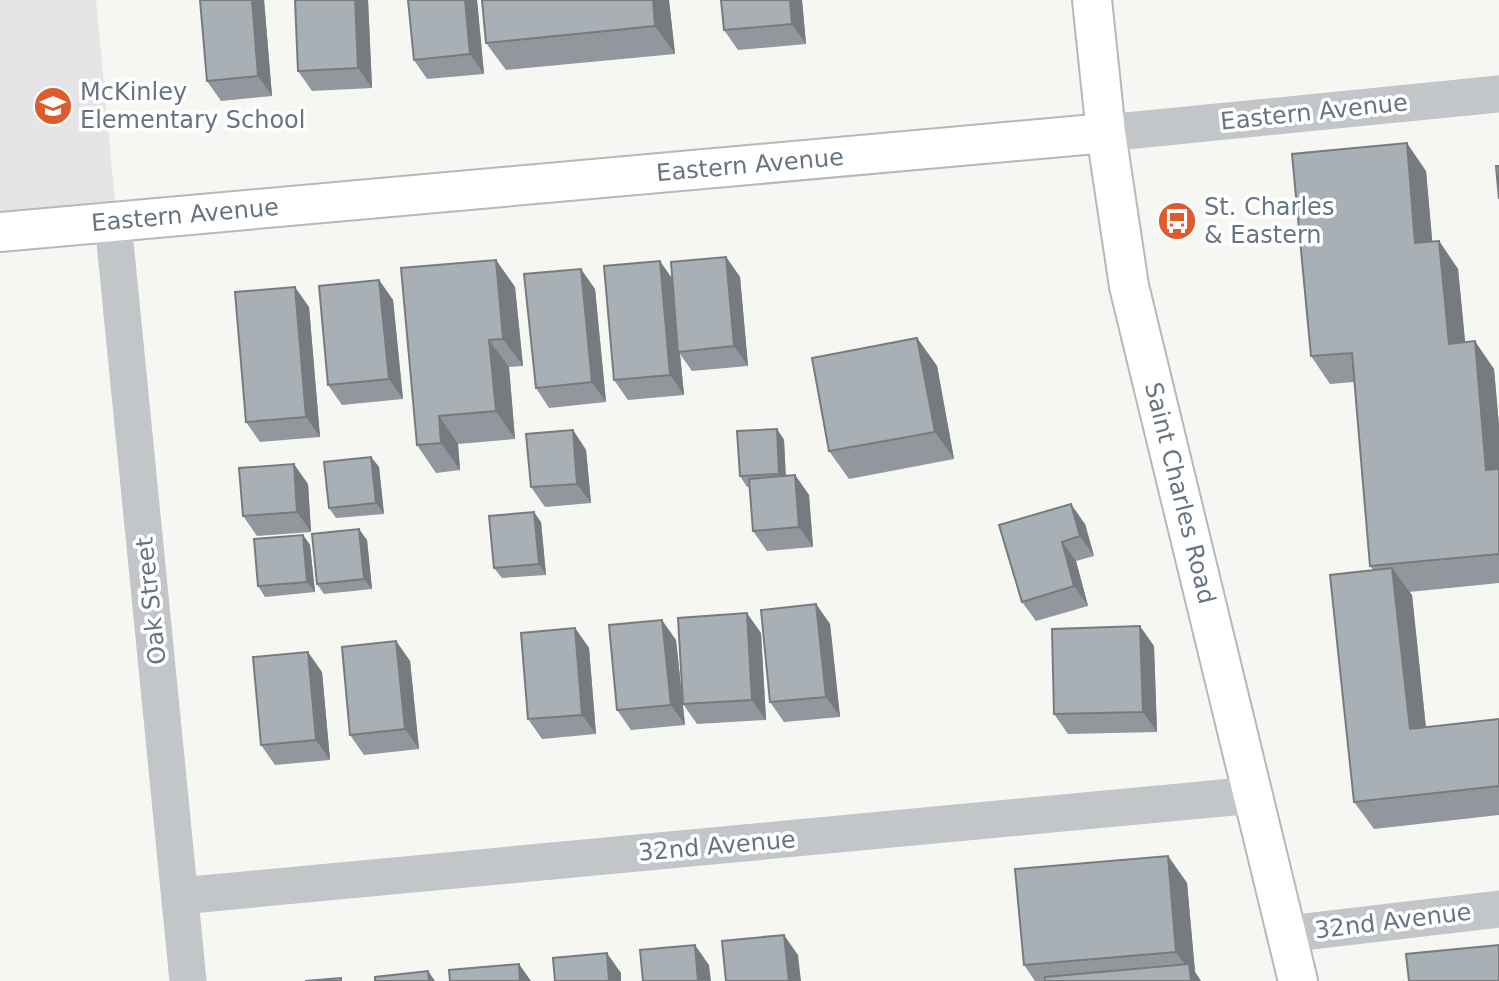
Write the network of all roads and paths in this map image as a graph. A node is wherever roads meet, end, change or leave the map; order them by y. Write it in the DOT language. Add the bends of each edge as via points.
graph roads {
  1 [pos="1092,0"];
  2 [pos="1499,94"];
  3 [pos="1106,133"];
  4 [pos="113,222"];
  5 [pos="0,232"];
  6 [pos="1255,795"];
  7 [pos="180,896"];
  8 [pos="1499,909"];
  9 [pos="1287,934"];
  10 [pos="188,981"];
  11 [pos="1298,981"];
  1 -- 3 [label="main road, Saint Charles Road"];
  2 -- 3 [label="street, Eastern Avenue"];
  3 -- 4 [label="main road, Eastern Avenue"];
  3 -- 6 [label="main road, Saint Charles Road" via="1129,286"];
  4 -- 5 [label="main road, Eastern Avenue"];
  4 -- 7 [label="street, Oak Street"];
  6 -- 7 [label="street, 32nd Avenue"];
  6 -- 9 [label="main road, Saint Charles Road"];
  7 -- 10 [label="street, Oak Street"];
  8 -- 9 [label="street, 32nd Avenue"];
  9 -- 11 [label="main road, Saint Charles Road"];
}
